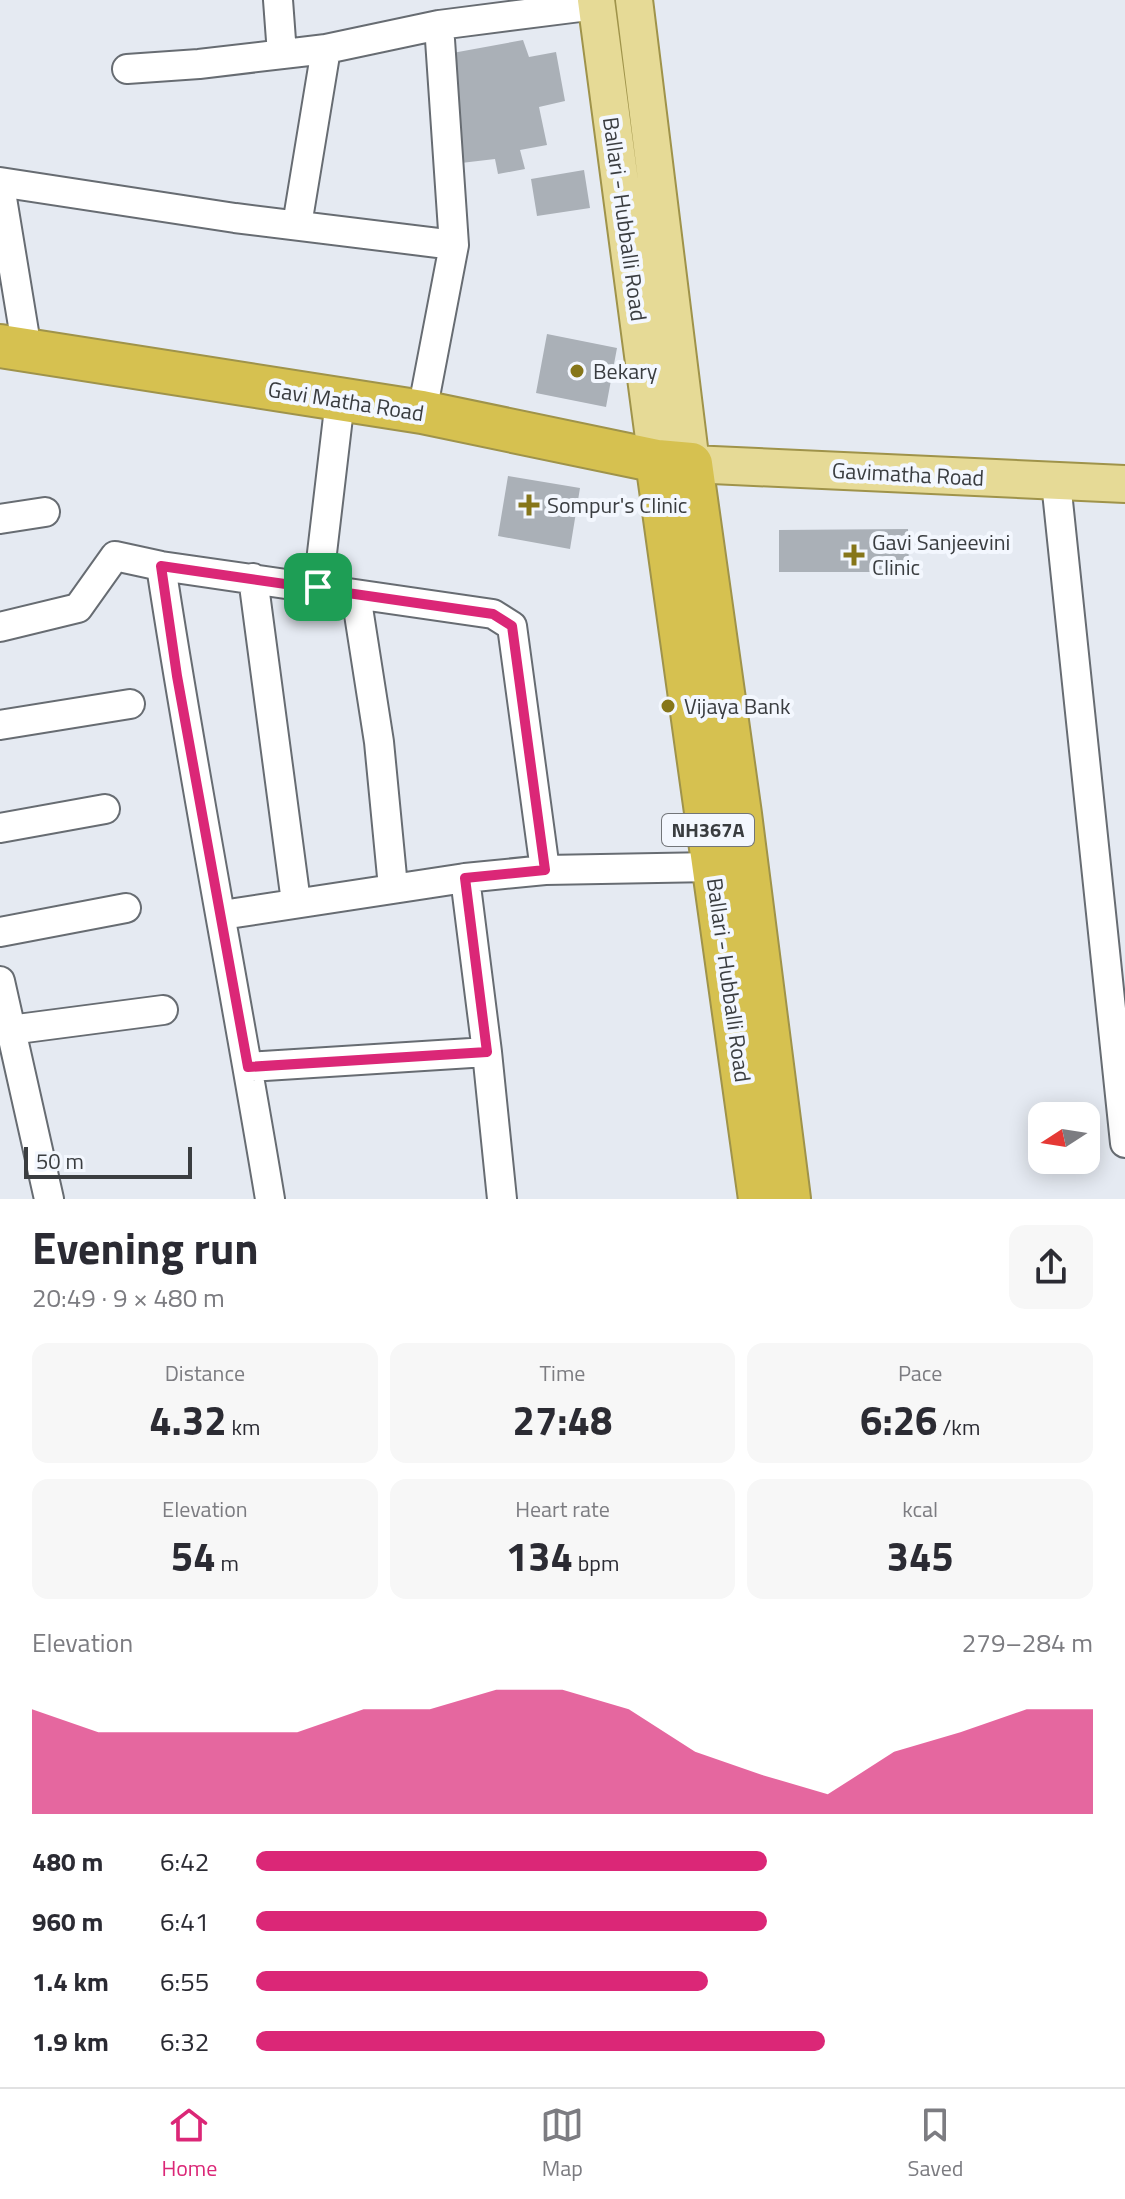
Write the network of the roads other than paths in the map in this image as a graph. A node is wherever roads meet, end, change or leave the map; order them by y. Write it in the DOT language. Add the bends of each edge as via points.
graph roads {
  1 [pos="278,0"];
  2 [pos="634,0"];
  3 [pos="596,2"];
  4 [pos="439,25"];
  5 [pos="326,49"];
  6 [pos="282,54"];
  7 [pos="127,69"];
  8 [pos="0,184"];
  9 [pos="297,225"];
  10 [pos="454,245"];
  11 [pos="13,348"];
  12 [pos="340,400"];
  13 [pos="422,412"];
  14 [pos="674,462"];
  15 [pos="1056,482"];
  16 [pos="1125,484"];
  17 [pos="45,512"];
  18 [pos="0,519"];
  19 [pos="161,566"];
  20 [pos="253,578"];
  21 [pos="318,587"];
  22 [pos="356,595"];
  23 [pos="0,627"];
  24 [pos="130,704"];
  25 [pos="0,725"];
  26 [pos="105,809"];
  27 [pos="723,816"];
  28 [pos="0,828"];
  29 [pos="713,867"];
  30 [pos="545,870"];
  31 [pos="465,878"];
  32 [pos="393,887"];
  33 [pos="296,902"];
  34 [pos="126,908"];
  35 [pos="222,915"];
  36 [pos="0,932"];
  37 [pos="0,981"];
  38 [pos="163,1010"];
  39 [pos="10,1030"];
  40 [pos="487,1052"];
  41 [pos="248,1067"];
  42 [pos="1125,1143"];
  43 [pos="49,1199"];
  44 [pos="270,1199"];
  45 [pos="502,1199"];
  46 [pos="760,1199"];
  47 [pos="789,1199"];
  1 -- 6 [label="street"];
  2 -- 14 [label="main road, Ballari - Hubballi Road"];
  3 -- 4 [label="street"];
  3 -- 14 [label="main road, Ballari - Hubballi Road"];
  4 -- 5 [label="street"];
  4 -- 10 [label="street"];
  5 -- 6 [label="street"];
  5 -- 9 [label="street"];
  6 -- 7 [label="street"];
  8 -- 9 [label="street"];
  8 -- 11 [label="street"];
  9 -- 10 [label="street"];
  10 -- 13 [label="street"];
  11 -- 12 [label="highway, Gavi Matha Road"];
  12 -- 13 [label="highway, Gavi Matha Road"];
  12 -- 21 [label="street"];
  13 -- 14 [label="highway, Gavi Matha Road"];
  14 -- 15 [label="main road, Gavimatha Road"];
  14 -- 27 [label="highway, Ballari - Hubballi Road / NH367A"];
  15 -- 16 [label="main road, Gavimatha Road"];
  15 -- 42 [label="street"];
  17 -- 18 [label="street"];
  19 -- 20 [label="street"];
  19 -- 23 [label="street" via="115,556 78,608"];
  19 -- 35 [label="street"];
  20 -- 21 [label="street"];
  20 -- 33 [label="street"];
  21 -- 22 [label="street"];
  22 -- 30 [label="street" via="493,614 512,626"];
  22 -- 32 [label="street" via="379,742"];
  24 -- 25 [label="street"];
  26 -- 28 [label="street"];
  27 -- 29 [label="highway, Ballari - Hubballi Road / NH367A"];
  27 -- 47 [label="highway, Ballari - Hubballi Road / NH367A"];
  29 -- 30 [label="street"];
  29 -- 46 [label="highway, Ballari - Hubballi Road / NH367A"];
  30 -- 31 [label="street"];
  31 -- 32 [label="street"];
  31 -- 40 [label="street"];
  32 -- 33 [label="street"];
  33 -- 35 [label="street"];
  34 -- 36 [label="street"];
  35 -- 41 [label="street"];
  37 -- 39 [label="street"];
  38 -- 39 [label="street"];
  39 -- 43 [label="street"];
  40 -- 41 [label="street"];
  40 -- 45 [label="street"];
  41 -- 44 [label="street"];
}
